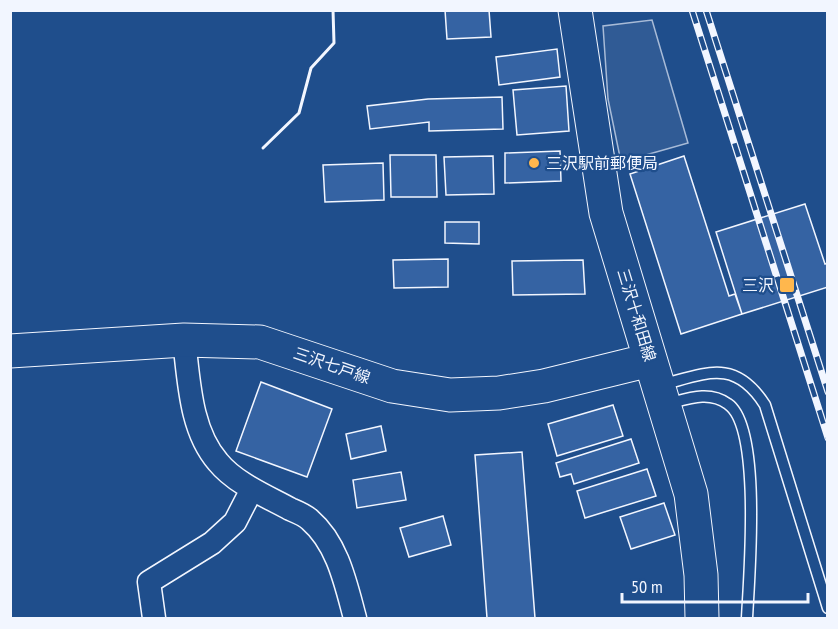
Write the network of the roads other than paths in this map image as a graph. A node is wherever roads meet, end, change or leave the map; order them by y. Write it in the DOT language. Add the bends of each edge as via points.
graph roads {
  1 [pos="575,10"];
  2 [pos="184,340"];
  3 [pos="10,351"];
  4 [pos="657,384"];
  5 [pos="252,489"];
  6 [pos="828,608"];
  7 [pos="154,618"];
  8 [pos="355,618"];
  9 [pos="702,618"];
  10 [pos="747,618"];
  1 -- 4 [label="main road, 三沢十和田線" via="606,213"];
  2 -- 3 [label="main road, 三沢七戸線"];
  2 -- 4 [label="main road, 三沢七戸線" via="260,342 392,386 450,395 544,386"];
  2 -- 5 [label="street" via="201,435 218,463"];
  4 -- 6 [label="lane" via="708,372 729,373 745,379 755,389 765,405"];
  4 -- 9 [label="main road, 三沢十和田線" via="691,494"];
  4 -- 10 [label="lane" via="696,396 712,396 740,416 750,462"];
  5 -- 7 [label="street" via="235,522 212,543 149,582"];
  5 -- 8 [label="street" via="310,520 327,541 340,566"];
}
